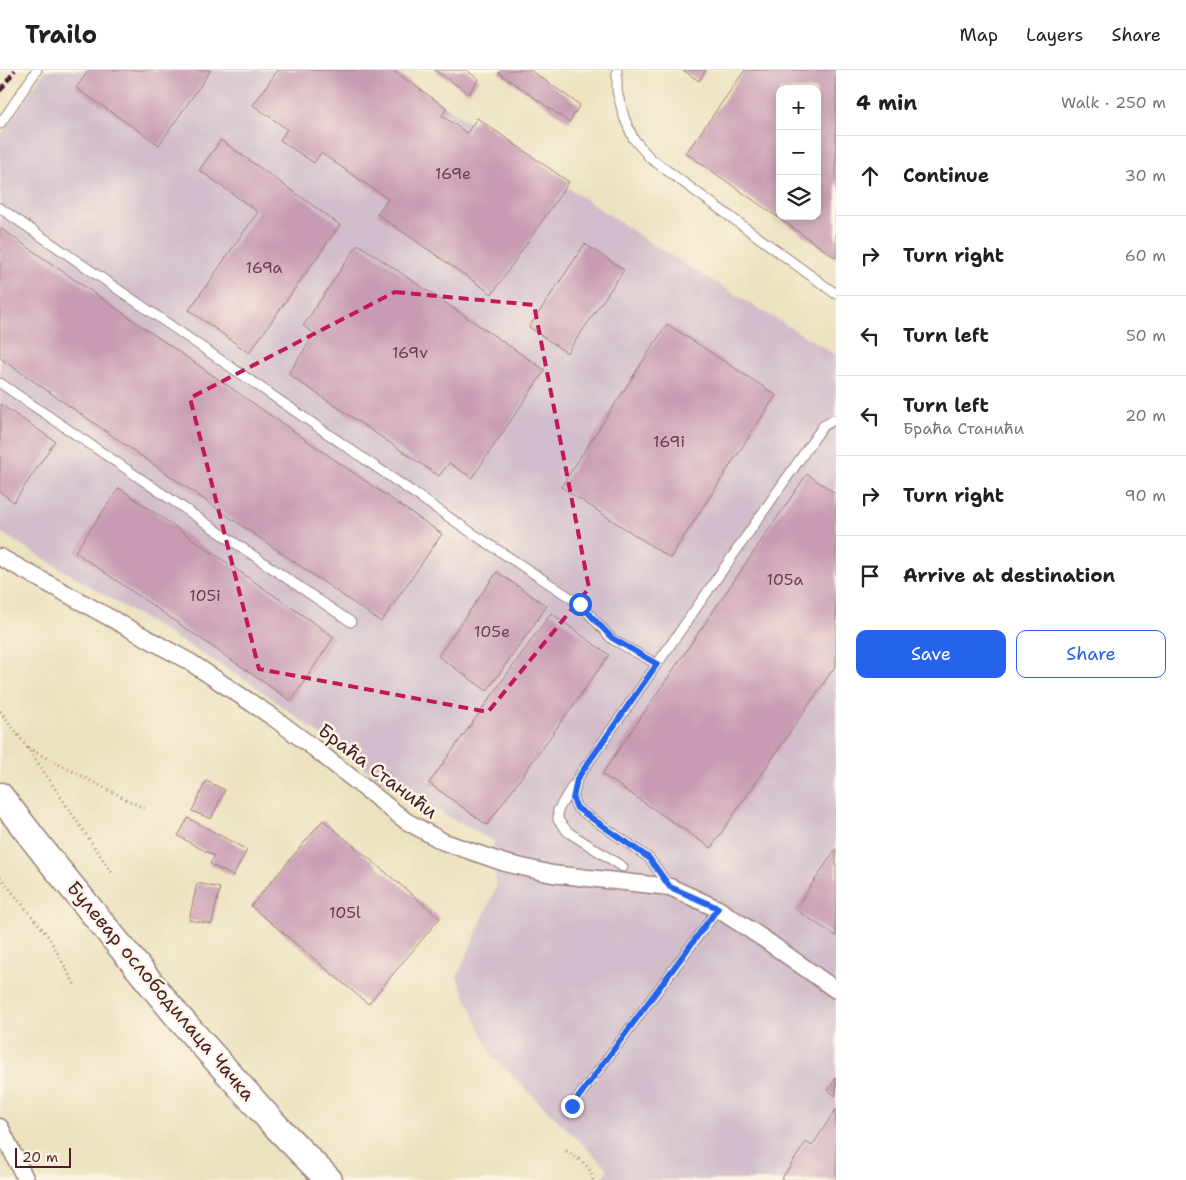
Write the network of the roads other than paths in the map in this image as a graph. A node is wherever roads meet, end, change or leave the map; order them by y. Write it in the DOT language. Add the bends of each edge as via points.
graph roads {
  1 [pos="37,70"];
  2 [pos="617,70"];
  3 [pos="0,124"];
  4 [pos="0,208"];
  5 [pos="836,294"];
  6 [pos="0,383"];
  7 [pos="836,420"];
  8 [pos="0,557"];
  9 [pos="351,622"];
  10 [pos="657,664"];
  11 [pos="577,779"];
  12 [pos="0,796"];
  13 [pos="623,867"];
  14 [pos="670,887"];
  15 [pos="718,908"];
  16 [pos="836,990"];
  17 [pos="572,1106"];
  18 [pos="0,1127"];
  19 [pos="26,1180"];
  20 [pos="329,1180"];
  1 -- 3 [label="lane"];
  2 -- 5 [label="lane" via="617,91 624,117 634,138 650,158"];
  4 -- 10 [label="lane" via="580,604 612,638"];
  6 -- 9 [label="lane"];
  7 -- 10 [label="lane" via="823,426"];
  8 -- 14 [label="street, Браћа Станићи" via="190,662 274,718 406,821 444,842 505,863 552,874"];
  10 -- 11 [label="lane"];
  11 -- 13 [label="lane" via="558,810 558,820 568,832"];
  11 -- 14 [label="lane" via="573,799 577,808 649,858"];
  12 -- 20 [label="main road, Булевар ослободилаца Чачка" via="180,1019"];
  14 -- 15 [label="street, Браћа Станићи"];
  15 -- 16 [label="street, Браћа Станићи"];
  15 -- 17 [label="lane"];
  18 -- 19 [label="street"];
}
